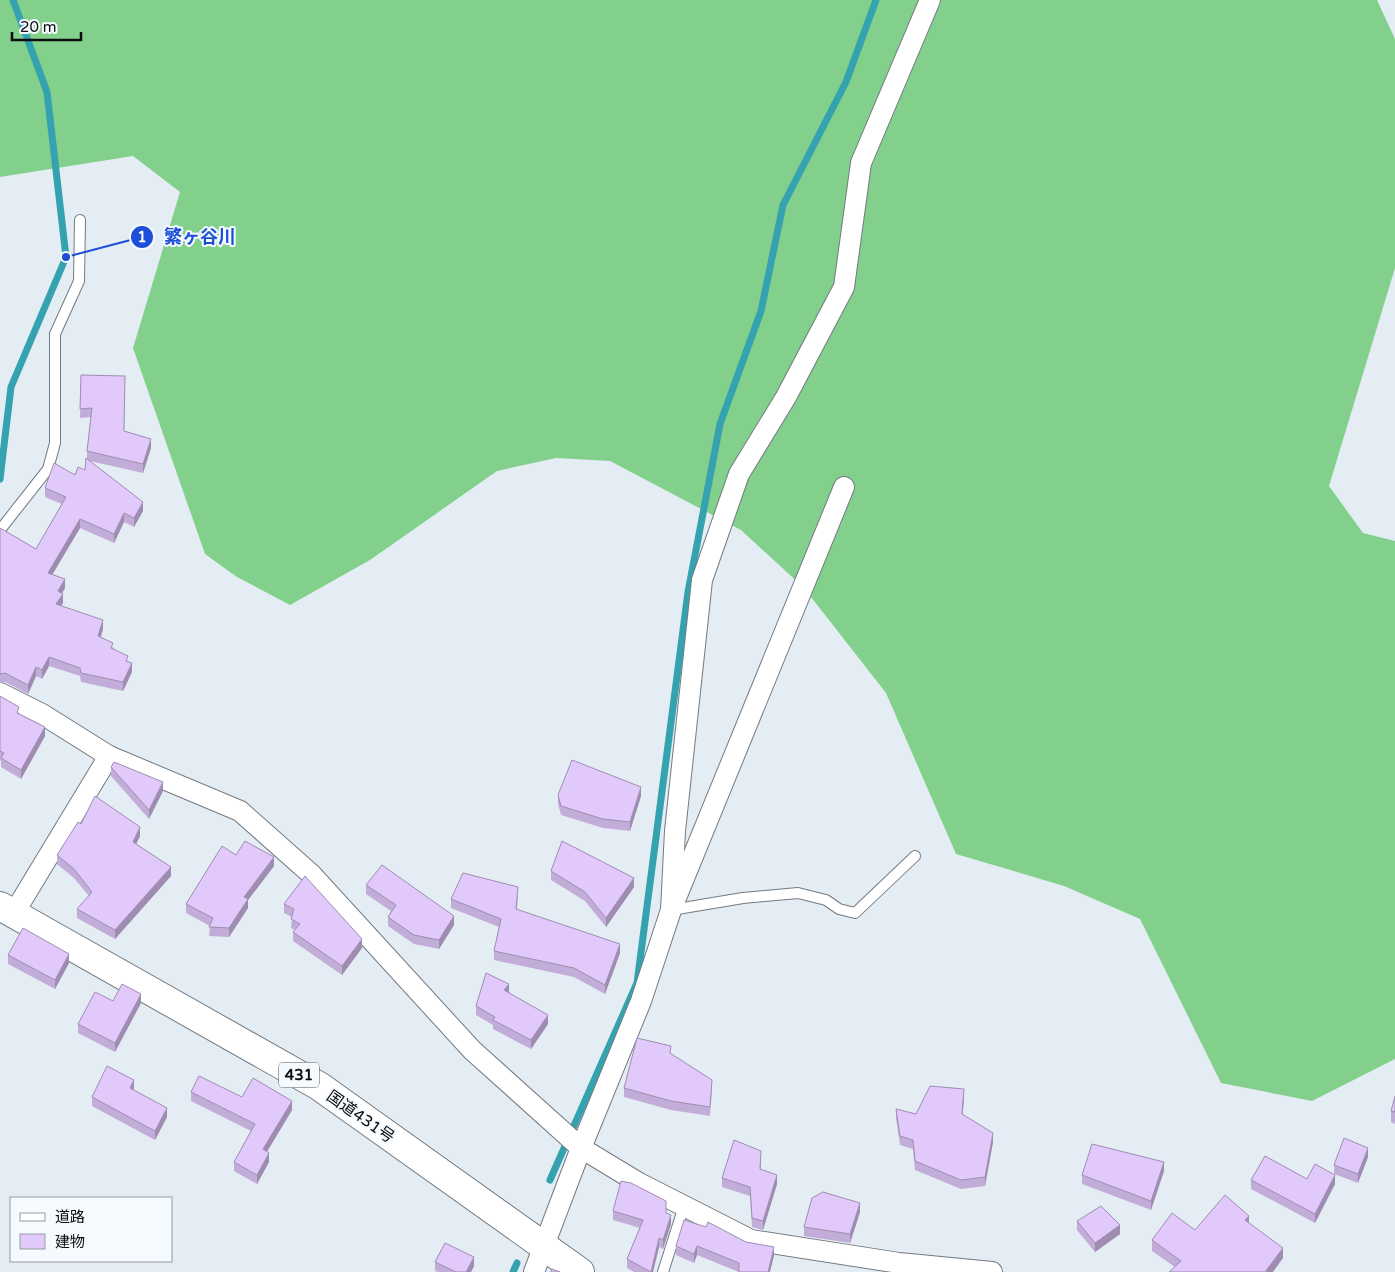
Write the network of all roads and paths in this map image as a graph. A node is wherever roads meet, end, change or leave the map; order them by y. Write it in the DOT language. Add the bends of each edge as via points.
graph roads {
  1 [pos="930,0"];
  2 [pos="80,220"];
  3 [pos="844,487"];
  4 [pos="0,530"];
  5 [pos="0,693"];
  6 [pos="109,756"];
  7 [pos="915,856"];
  8 [pos="7,910"];
  9 [pos="671,910"];
  10 [pos="581,1148"];
  11 [pos="684,1206"];
  12 [pos="545,1247"];
  13 [pos="534,1272"];
  14 [pos="580,1272"];
  15 [pos="663,1272"];
  16 [pos="992,1272"];
  1 -- 9 [label="street" via="861,163 844,287 786,397 739,474 702,580 675,831"];
  2 -- 4 [label="lane" via="79,281 54,334 55,443 48,469"];
  3 -- 9 [label="street"];
  5 -- 6 [label="street" via="42,714"];
  6 -- 8 [label="street"];
  6 -- 10 [label="street" via="240,810 311,874 472,1050"];
  7 -- 9 [label="lane" via="855,912 798,892"];
  8 -- 12 [label="highway, 国道431号 / 431" via="319,1086"];
  9 -- 10 [label="street" via="642,1001"];
  10 -- 11 [label="street"];
  10 -- 12 [label="street"];
  11 -- 15 [label="lane"];
  11 -- 16 [label="street" via="751,1240 899,1263"];
  12 -- 13 [label="street"];
  12 -- 14 [label="highway, 国道431号 / 431"];
}
